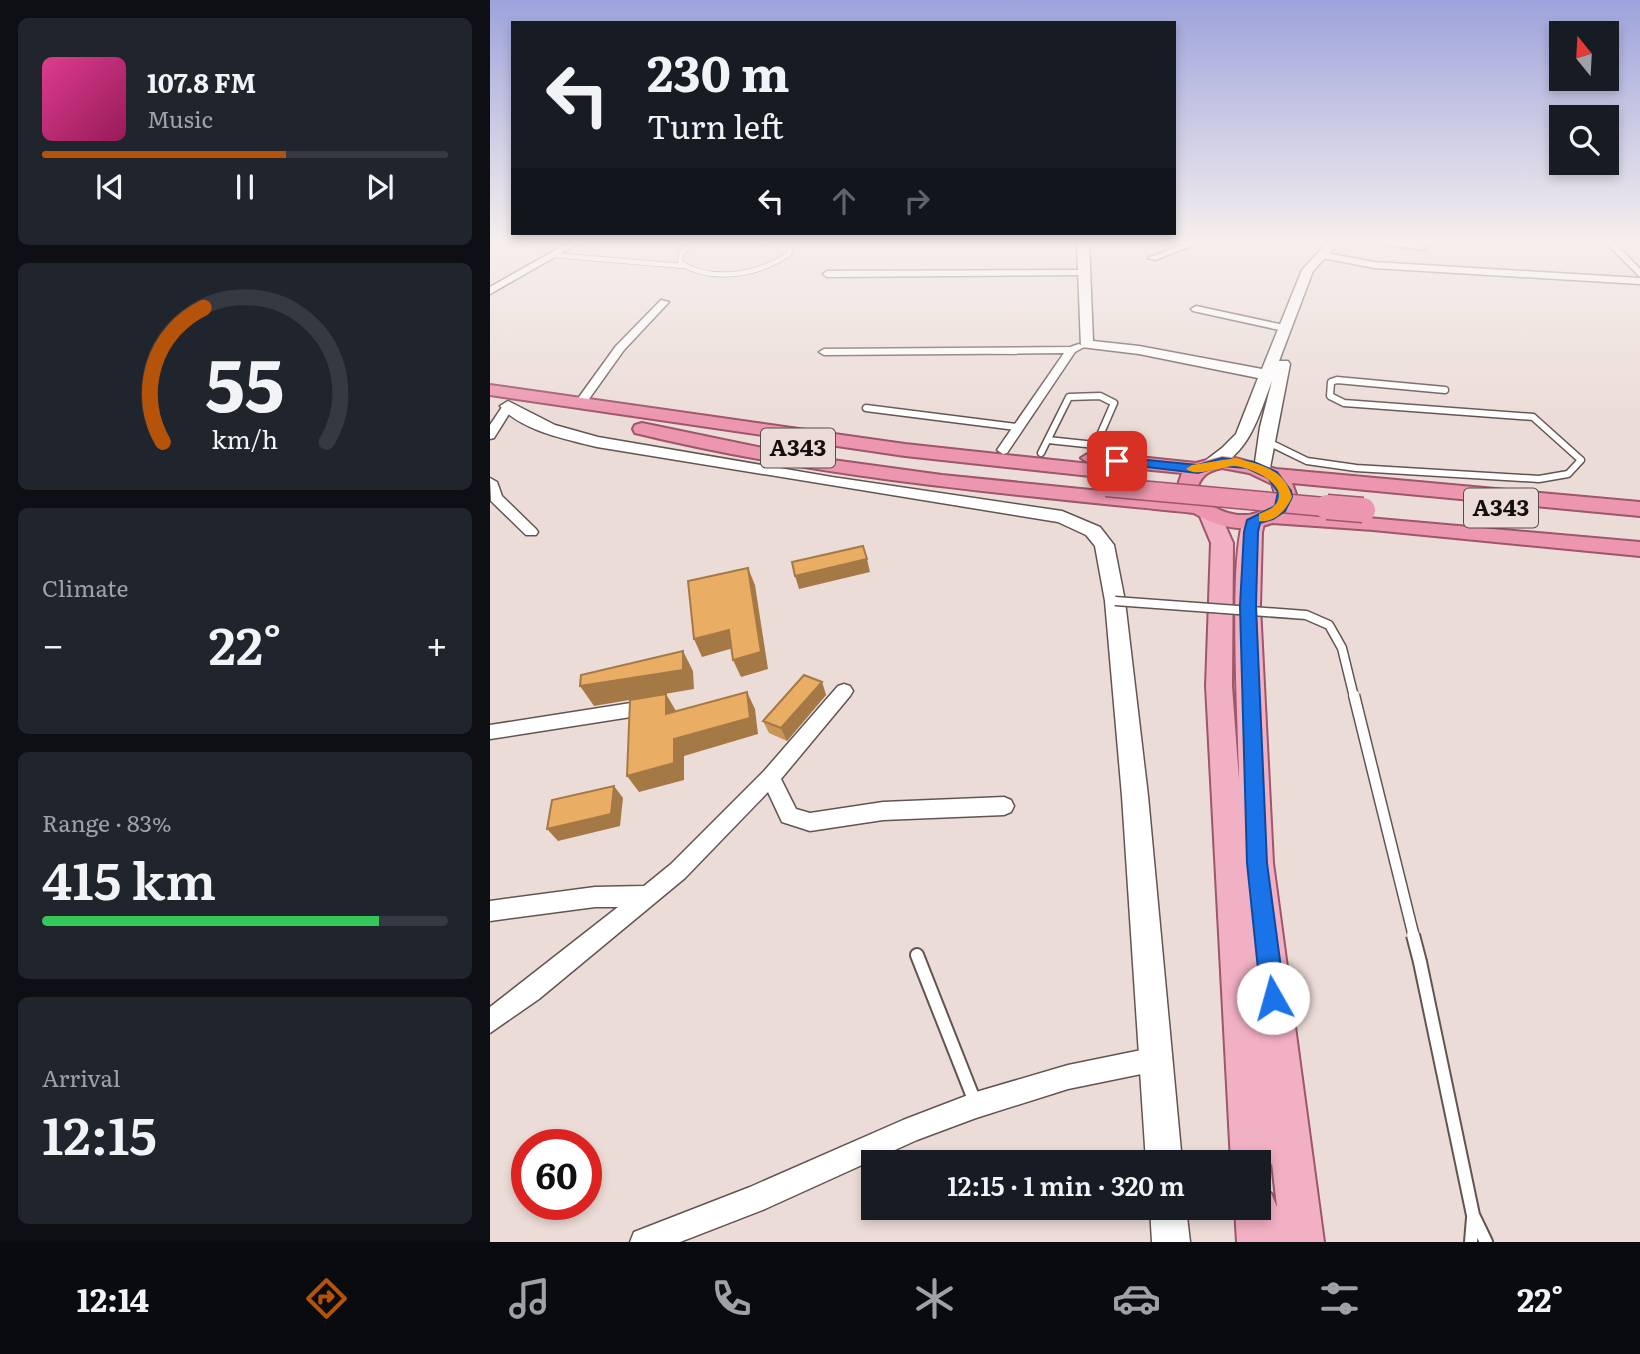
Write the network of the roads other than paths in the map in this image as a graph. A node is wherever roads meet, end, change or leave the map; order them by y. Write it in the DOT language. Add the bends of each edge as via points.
graph roads {
  1 [pos="1085,301"];
  2 [pos="1295,301"];
  3 [pos="1308,301"];
  4 [pos="664,302"];
  5 [pos="1196,309"];
  6 [pos="1284,328"];
  7 [pos="1086,344"];
  8 [pos="1071,349"];
  9 [pos="824,352"];
  10 [pos="1272,375"];
  11 [pos="490,390"];
  12 [pos="1444,390"];
  13 [pos="580,404"];
  14 [pos="499,405"];
  15 [pos="866,408"];
  16 [pos="629,419"];
  17 [pos="1016,427"];
  18 [pos="490,435"];
  19 [pos="1266,441"];
  20 [pos="1045,447"];
  21 [pos="1003,450"];
  22 [pos="1093,452"];
  23 [pos="1203,467"];
  24 [pos="1268,472"];
  25 [pos="1108,480"];
  26 [pos="490,482"];
  27 [pos="493,499"];
  28 [pos="1362,503"];
  29 [pos="1640,509"];
  30 [pos="1204,511"];
  31 [pos="1261,518"];
  32 [pos="1640,521"];
  33 [pos="531,532"];
  34 [pos="1640,535"];
  35 [pos="1640,549"];
  36 [pos="1115,601"];
  37 [pos="1235,670"];
  38 [pos="844,691"];
  39 [pos="670,703"];
  40 [pos="490,732"];
  41 [pos="771,777"];
  42 [pos="1003,806"];
  43 [pos="648,896"];
  44 [pos="490,911"];
  45 [pos="917,955"];
  46 [pos="490,1021"];
  47 [pos="1156,1059"];
  48 [pos="976,1105"];
  49 [pos="1163,1150"];
  50 [pos="1251,1150"];
  51 [pos="1473,1215"];
  52 [pos="1169,1220"];
  53 [pos="1257,1220"];
  54 [pos="644,1242"];
  55 [pos="1171,1242"];
  56 [pos="1259,1242"];
  57 [pos="1301,1242"];
  58 [pos="1471,1242"];
  59 [pos="1486,1242"];
  1 -- 7 [label="main road"];
  2 -- 6 [label="main road"];
  3 -- 10 [label="main road"];
  4 -- 13 [label="street" via="620,348"];
  5 -- 6 [label="street"];
  6 -- 10 [label="main road"];
  7 -- 8 [label="street"];
  7 -- 10 [label="main road"];
  8 -- 9 [label="street"];
  8 -- 17 [label="street"];
  10 -- 19 [label="main road"];
  10 -- 23 [label="main road" via="1243,435 1228,452"];
  11 -- 13 [label="highway, A343"];
  12 -- 19 [label="lane" via="1337,380 1331,382 1330,396 1344,403 1533,417 1581,460 1575,472 1539,479 1356,468 1307,461"];
  13 -- 16 [label="highway, A343"];
  14 -- 16 [label="highway, A343"];
  14 -- 18 [label="street"];
  14 -- 36 [label="main road" via="527,420 596,441 832,484 1062,517 1093,531 1104,545"];
  15 -- 17 [label="lane"];
  16 -- 21 [label="highway" via="683,414 831,427"];
  16 -- 25 [label="highway, A343" via="724,425"];
  16 -- 25 [label="highway, A343" via="998,476"];
  16 -- 30 [label="highway" via="796,461"];
  17 -- 21 [label="street"];
  19 -- 24 [label="main road"];
  20 -- 21 [label="highway"];
  20 -- 22 [label="highway"];
  20 -- 22 [label="lane" via="1069,397 1109,398 1114,403"];
  22 -- 23 [label="highway"];
  23 -- 24 [label="highway" via="1236,462"];
  23 -- 30 [label="highway" via="1191,475 1186,491"];
  24 -- 29 [label="highway"];
  24 -- 31 [label="highway" via="1282,486 1285,497 1280,508"];
  25 -- 28 [label="highway, A343, bridge"];
  26 -- 27 [label="street"];
  27 -- 33 [label="street"];
  28 -- 32 [label="highway, A343"];
  28 -- 34 [label="highway, A343"];
  30 -- 31 [label="highway" via="1232,520"];
  30 -- 37 [label="main road" via="1222,543"];
  31 -- 35 [label="highway" via="1373,523"];
  31 -- 37 [label="main road" via="1251,532 1248,606"];
  36 -- 47 [label="main road"];
  36 -- 51 [label="lane, bridge" via="1306,615 1329,625 1342,648 1420,962"];
  37 -- 50 [label="main road" via="1234,932"];
  37 -- 57 [label="main road"];
  38 -- 41 [label="street"];
  39 -- 40 [label="street"];
  41 -- 42 [label="street" via="789,816 810,822 883,811"];
  41 -- 43 [label="street" via="724,828"];
  43 -- 44 [label="street" via="596,897"];
  43 -- 46 [label="street"];
  45 -- 48 [label="lane"];
  47 -- 48 [label="street" via="1068,1077"];
  47 -- 49 [label="main road"];
  48 -- 54 [label="street"];
  51 -- 58 [label="lane"];
  51 -- 59 [label="lane"];
  52 -- 55 [label="main road"];
  53 -- 56 [label="main road"];
}
